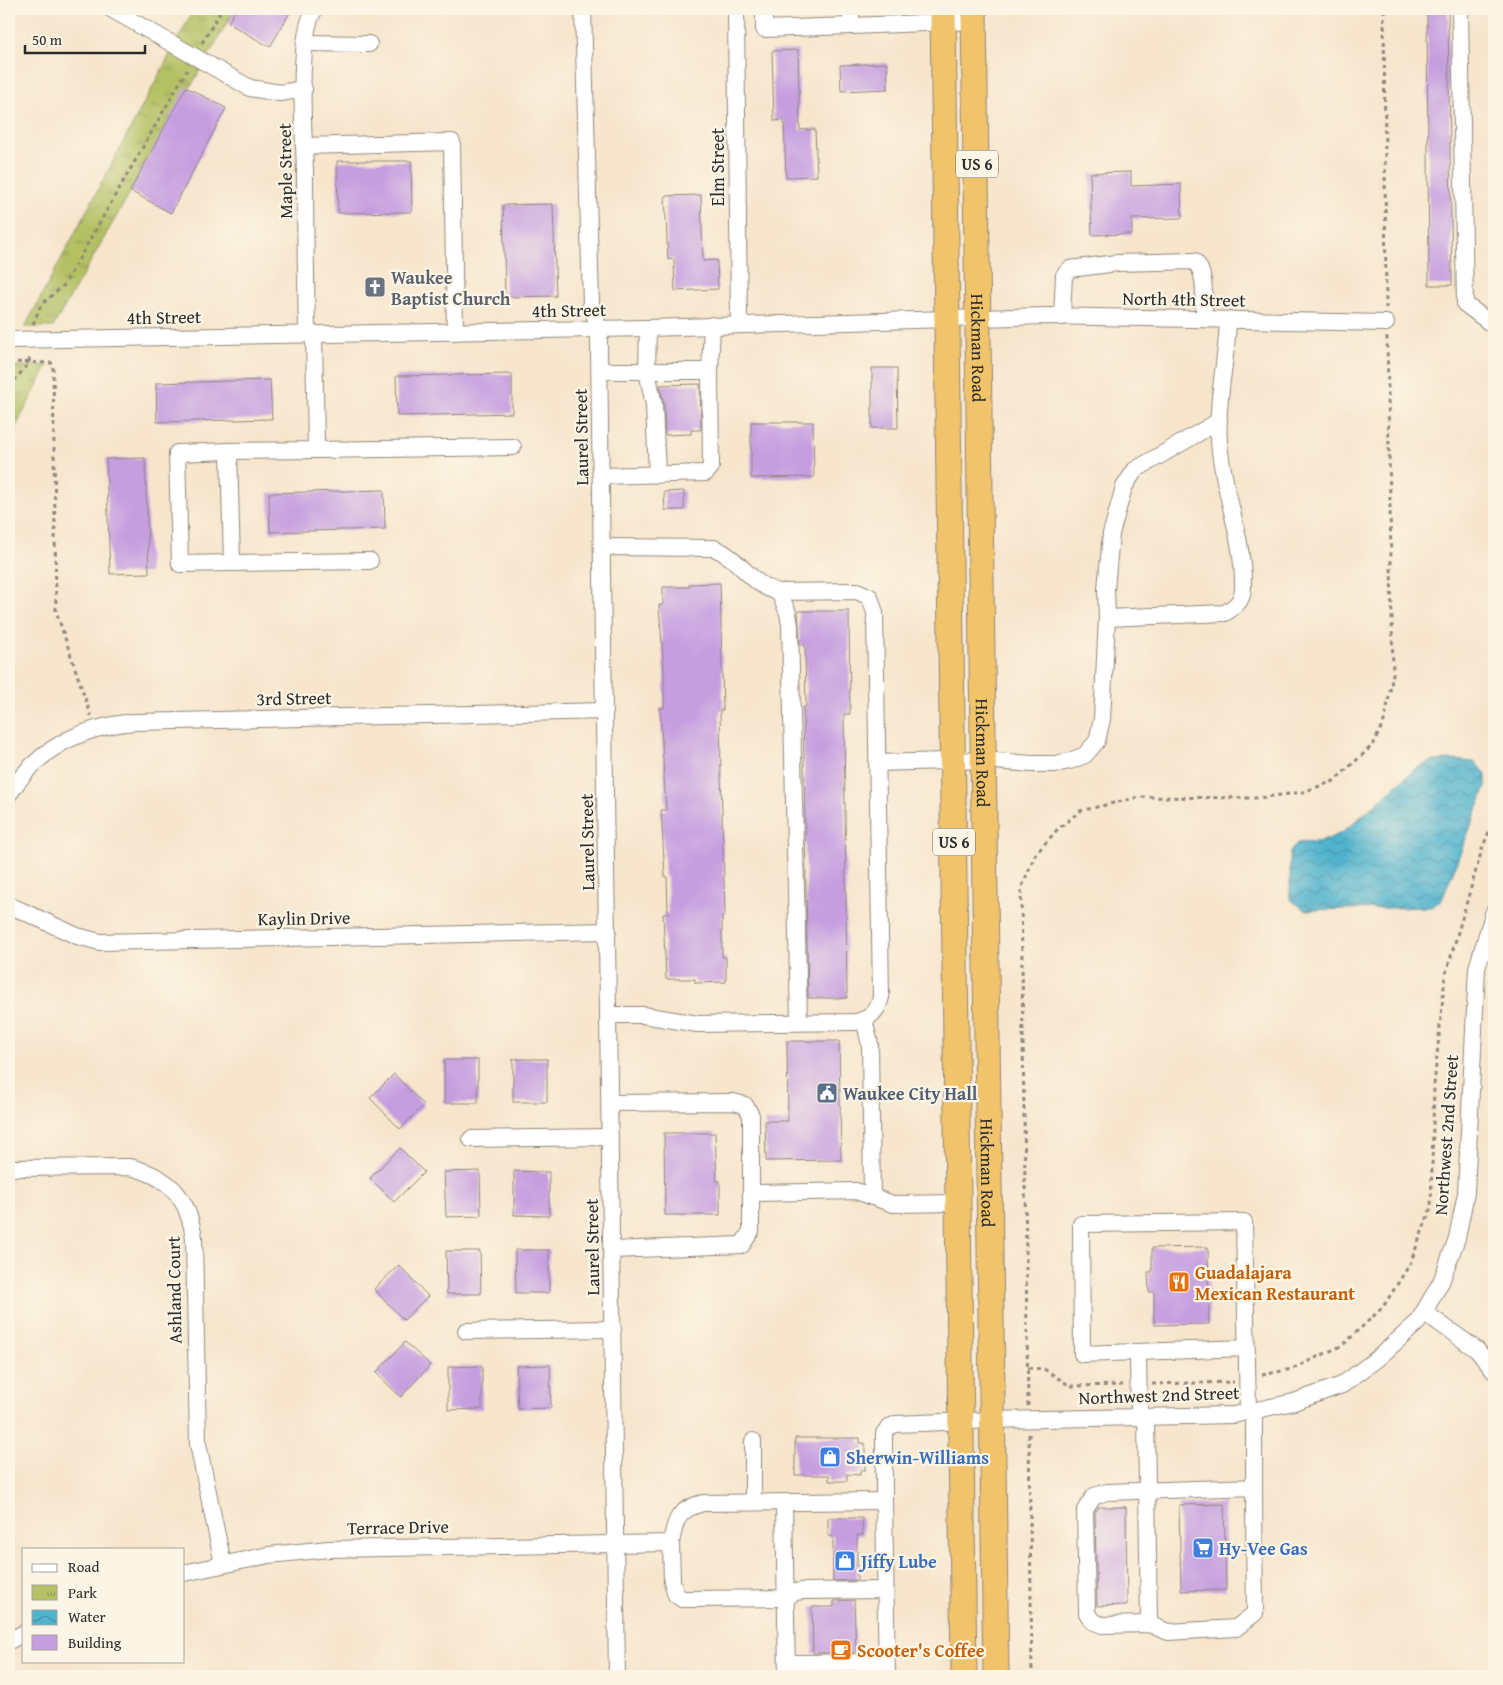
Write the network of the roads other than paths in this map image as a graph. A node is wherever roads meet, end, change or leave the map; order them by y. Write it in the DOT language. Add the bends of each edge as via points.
graph roads {
  1 [pos="111,9"];
  2 [pos="314,9"];
  3 [pos="583,9"];
  4 [pos="736,9"];
  5 [pos="764,9"];
  6 [pos="851,9"];
  7 [pos="1460,9"];
  8 [pos="943,15"];
  9 [pos="974,15"];
  10 [pos="851,26"];
  11 [pos="305,43"];
  12 [pos="369,44"];
  13 [pos="304,89"];
  14 [pos="304,146"];
  15 [pos="1062,317"];
  16 [pos="1204,319"];
  17 [pos="948,320"];
  18 [pos="980,320"];
  19 [pos="1228,320"];
  20 [pos="1386,323"];
  21 [pos="739,324"];
  22 [pos="712,325"];
  23 [pos="1494,326"];
  24 [pos="648,328"];
  25 [pos="599,329"];
  26 [pos="455,332"];
  27 [pos="311,334"];
  28 [pos="9,340"];
  29 [pos="600,371"];
  30 [pos="647,371"];
  31 [pos="710,371"];
  32 [pos="1219,421"];
  33 [pos="512,447"];
  34 [pos="316,450"];
  35 [pos="229,452"];
  36 [pos="657,475"];
  37 [pos="602,476"];
  38 [pos="603,547"];
  39 [pos="370,562"];
  40 [pos="232,564"];
  41 [pos="779,592"];
  42 [pos="1107,618"];
  43 [pos="605,711"];
  44 [pos="983,760"];
  45 [pos="953,762"];
  46 [pos="877,763"];
  47 [pos="9,794"];
  48 [pos="9,905"];
  49 [pos="1494,911"];
  50 [pos="608,931"];
  51 [pos="609,1015"];
  52 [pos="864,1020"];
  53 [pos="800,1022"];
  54 [pos="610,1103"];
  55 [pos="610,1137"];
  56 [pos="471,1139"];
  57 [pos="9,1168"];
  58 [pos="751,1193"];
  59 [pos="872,1197"];
  60 [pos="959,1203"];
  61 [pos="612,1250"];
  62 [pos="1424,1312"];
  63 [pos="613,1329"];
  64 [pos="466,1331"];
  65 [pos="1246,1348"];
  66 [pos="1138,1352"];
  67 [pos="1494,1371"];
  68 [pos="1251,1411"];
  69 [pos="1142,1417"];
  70 [pos="992,1420"];
  71 [pos="961,1423"];
  72 [pos="753,1441"];
  73 [pos="1254,1487"];
  74 [pos="1147,1491"];
  75 [pos="884,1501"];
  76 [pos="753,1502"];
  77 [pos="784,1502"];
  78 [pos="615,1543"];
  79 [pos="671,1543"];
  80 [pos="223,1564"];
  81 [pos="185,1573"];
  82 [pos="885,1590"];
  83 [pos="786,1598"];
  84 [pos="1149,1624"];
  85 [pos="22,1634"];
  86 [pos="9,1641"];
  87 [pos="787,1658"];
  88 [pos="886,1669"];
  89 [pos="617,1676"];
  90 [pos="787,1676"];
  91 [pos="964,1676"];
  92 [pos="996,1676"];
  1 -- 13 [label="street" via="250,88 280,93"];
  2 -- 11 [label="street, Maple Street"];
  3 -- 25 [label="street, Laurel Street" via="591,305"];
  4 -- 21 [label="street, Elm Street"];
  5 -- 10 [label="street" via="764,29"];
  6 -- 10 [label="street"];
  7 -- 23 [label="street" via="1465,304"];
  8 -- 9 [label="street"];
  8 -- 10 [label="street"];
  8 -- 17 [label="highway, Hickman Road / US 6"];
  9 -- 18 [label="highway, Hickman Road / US 6"];
  11 -- 12 [label="street"];
  11 -- 13 [label="street, Maple Street"];
  13 -- 14 [label="street, Maple Street"];
  14 -- 26 [label="street" via="452,142"];
  14 -- 27 [label="street, Maple Street"];
  15 -- 16 [label="street, North 4th Street"];
  15 -- 16 [label="street" via="1064,275 1070,269 1117,262 1194,261 1203,278"];
  15 -- 18 [label="street, North 4th Street"];
  16 -- 19 [label="street, North 4th Street"];
  17 -- 18 [label="street, 4th Street"];
  17 -- 21 [label="street, 4th Street"];
  17 -- 45 [label="highway, Hickman Road / US 6"];
  18 -- 44 [label="highway, Hickman Road / US 6"];
  19 -- 20 [label="street, North 4th Street"];
  19 -- 32 [label="street"];
  21 -- 22 [label="street, 4th Street"];
  22 -- 24 [label="street, 4th Street"];
  22 -- 31 [label="street"];
  24 -- 25 [label="street, 4th Street"];
  24 -- 30 [label="street"];
  25 -- 26 [label="street, 4th Street"];
  25 -- 29 [label="street, Laurel Street"];
  26 -- 27 [label="street, 4th Street"];
  27 -- 28 [label="street, 4th Street"];
  27 -- 34 [label="street, Maple Street"];
  29 -- 30 [label="street"];
  29 -- 37 [label="street, Laurel Street"];
  30 -- 31 [label="street"];
  30 -- 36 [label="street" via="654,405"];
  31 -- 36 [label="street" via="711,466 706,474"];
  32 -- 42 [label="street" via="1129,476 1111,534"];
  32 -- 42 [label="street" via="1219,442 1243,583 1242,599 1225,613"];
  33 -- 34 [label="street"];
  34 -- 35 [label="street"];
  35 -- 40 [label="street"];
  35 -- 40 [label="street" via="177,453 180,564"];
  36 -- 37 [label="street"];
  37 -- 38 [label="street, Laurel Street"];
  38 -- 41 [label="street" via="714,548 736,561 758,583"];
  38 -- 43 [label="street, Laurel Street"];
  39 -- 40 [label="street"];
  41 -- 46 [label="street" via="857,591 870,597 875,614"];
  41 -- 53 [label="street" via="790,625"];
  42 -- 44 [label="street" via="1102,719 1097,741 1091,748 1070,761 1055,764"];
  43 -- 47 [label="street, 3rd Street" via="134,722 95,728 62,742 24,773"];
  43 -- 50 [label="street, Laurel Street"];
  44 -- 45 [label="street"];
  44 -- 70 [label="highway, Hickman Road / US 6"];
  45 -- 46 [label="street"];
  45 -- 60 [label="highway, Hickman Road / US 6"];
  46 -- 52 [label="street" via="881,997 879,1008"];
  48 -- 50 [label="street, Kaylin Drive" via="70,934 100,942"];
  49 -- 62 [label="street, Northwest 2nd Street" via="1477,968 1466,1193 1457,1238 1441,1282"];
  50 -- 51 [label="street, Laurel Street"];
  51 -- 53 [label="street" via="643,1015 698,1024"];
  51 -- 54 [label="street, Laurel Street"];
  52 -- 53 [label="street"];
  52 -- 59 [label="street" via="870,1044"];
  54 -- 55 [label="street, Laurel Street"];
  54 -- 58 [label="street" via="734,1102 745,1105 750,1115"];
  55 -- 56 [label="street"];
  55 -- 61 [label="street, Laurel Street"];
  57 -- 80 [label="street, Ashland Court" via="130,1166 165,1181 186,1207 194,1238 198,1444"];
  58 -- 59 [label="street" via="856,1191"];
  58 -- 61 [label="street" via="752,1231 742,1245"];
  59 -- 60 [label="street" via="893,1204"];
  60 -- 71 [label="highway, Hickman Road / US 6"];
  61 -- 63 [label="street, Laurel Street"];
  62 -- 67 [label="street" via="1477,1350"];
  62 -- 68 [label="street, Northwest 2nd Street" via="1418,1322 1378,1358 1342,1385 1294,1402"];
  63 -- 64 [label="street"];
  63 -- 78 [label="street, Laurel Street"];
  65 -- 66 [label="street"];
  65 -- 66 [label="street" via="1244,1222 1081,1224 1082,1354"];
  65 -- 68 [label="street"];
  66 -- 69 [label="street"];
  68 -- 69 [label="street, Northwest 2nd Street" via="1233,1415"];
  68 -- 73 [label="street"];
  69 -- 70 [label="street, Northwest 2nd Street"];
  69 -- 74 [label="street"];
  70 -- 71 [label="street, Northwest 2nd Street"];
  70 -- 92 [label="highway, Hickman Road / US 6"];
  71 -- 75 [label="street, Northwest 2nd Street" via="889,1426 884,1433"];
  71 -- 91 [label="highway, Hickman Road / US 6"];
  72 -- 76 [label="street"];
  73 -- 74 [label="street"];
  73 -- 84 [label="street" via="1255,1613 1236,1628 1168,1632"];
  74 -- 84 [label="street"];
  74 -- 84 [label="street" via="1107,1492 1094,1496 1085,1510 1087,1613 1102,1625"];
  75 -- 77 [label="street"];
  75 -- 82 [label="street"];
  76 -- 77 [label="street"];
  76 -- 79 [label="street" via="689,1506 678,1517"];
  77 -- 83 [label="street"];
  78 -- 79 [label="street, Terrace Drive"];
  78 -- 80 [label="street, Terrace Drive" via="329,1548"];
  78 -- 89 [label="street, Laurel Street"];
  79 -- 83 [label="street" via="672,1582 676,1595 682,1599"];
  80 -- 81 [label="street, Terrace Drive"];
  82 -- 83 [label="street" via="802,1591"];
  82 -- 88 [label="street"];
  83 -- 87 [label="street"];
  85 -- 86 [label="street"];
  87 -- 88 [label="street" via="799,1663"];
  87 -- 90 [label="street"];
}
